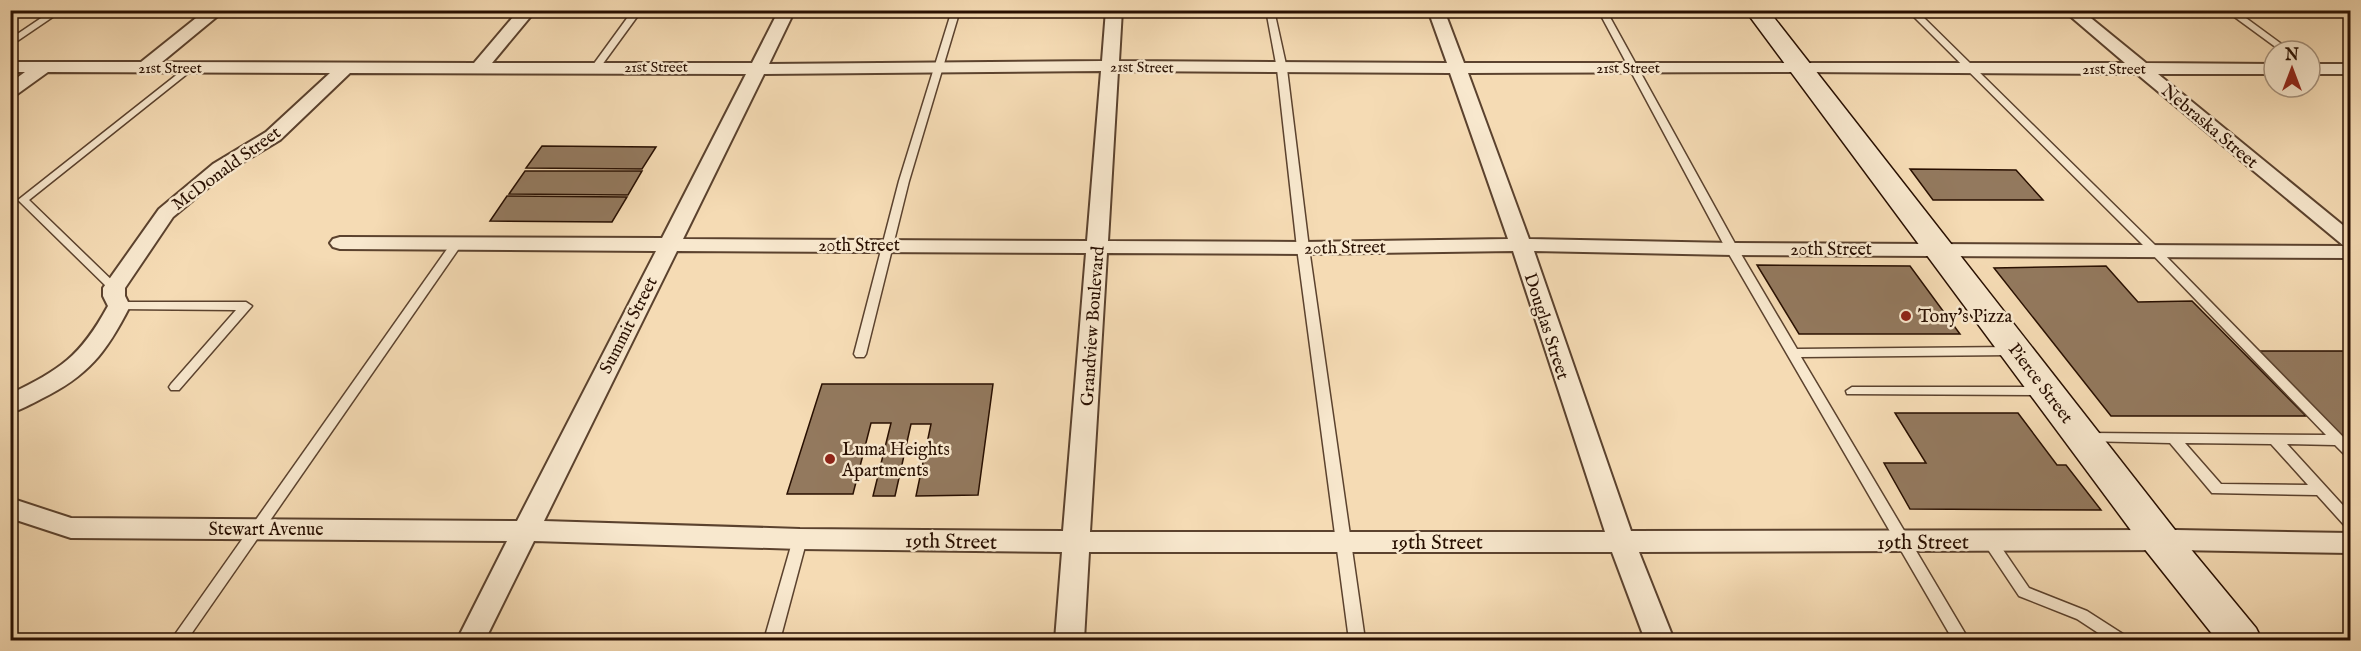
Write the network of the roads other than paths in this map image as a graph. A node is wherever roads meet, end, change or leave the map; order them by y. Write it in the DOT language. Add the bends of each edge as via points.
graph roads {
  1 [pos="59,10"];
  2 [pos="217,10"];
  3 [pos="528,10"];
  4 [pos="638,10"];
  5 [pos="787,10"];
  6 [pos="956,10"];
  7 [pos="1114,10"];
  8 [pos="1270,10"];
  9 [pos="1436,10"];
  10 [pos="1602,10"];
  11 [pos="1756,10"];
  12 [pos="1911,10"];
  13 [pos="2071,10"];
  14 [pos="2229,10"];
  15 [pos="2270,39"];
  16 [pos="10,43"];
  17 [pos="1110,66"];
  18 [pos="10,67"];
  19 [pos="44,67"];
  20 [pos="145,67"];
  21 [pos="346,67"];
  22 [pos="480,67"];
  23 [pos="596,67"];
  24 [pos="756,67"];
  25 [pos="1799,67"];
  26 [pos="189,68"];
  27 [pos="1634,68"];
  28 [pos="1969,68"];
  29 [pos="2322,68"];
  30 [pos="937,69"];
  31 [pos="1281,69"];
  32 [pos="1456,69"];
  33 [pos="2143,69"];
  34 [pos="2262,69"];
  35 [pos="2350,69"];
  36 [pos="10,91"];
  37 [pos="2350,242"];
  38 [pos="340,243"];
  39 [pos="456,243"];
  40 [pos="668,245"];
  41 [pos="1521,245"];
  42 [pos="886,246"];
  43 [pos="1098,247"];
  44 [pos="1303,248"];
  45 [pos="1732,249"];
  46 [pos="1939,250"];
  47 [pos="2154,250"];
  48 [pos="2350,252"];
  49 [pos="117,297"];
  50 [pos="2016,351"];
  51 [pos="1794,353"];
  52 [pos="860,354"];
  53 [pos="175,387"];
  54 [pos="1852,391"];
  55 [pos="2047,391"];
  56 [pos="10,405"];
  57 [pos="2083,438"];
  58 [pos="2175,440"];
  59 [pos="2275,440"];
  60 [pos="2339,441"];
  61 [pos="2350,452"];
  62 [pos="2320,490"];
  63 [pos="10,508"];
  64 [pos="2350,522"];
  65 [pos="258,529"];
  66 [pos="524,531"];
  67 [pos="800,539"];
  68 [pos="1622,541"];
  69 [pos="2161,541"];
  70 [pos="1077,542"];
  71 [pos="1990,542"];
  72 [pos="1343,543"];
  73 [pos="1906,543"];
  74 [pos="2350,543"];
  75 [pos="179,640"];
  76 [pos="471,640"];
  77 [pos="772,640"];
  78 [pos="1069,640"];
  79 [pos="1357,640"];
  80 [pos="1659,640"];
  81 [pos="1961,640"];
  82 [pos="2121,640"];
  83 [pos="2241,640"];
  1 -- 16 [label="lane"];
  2 -- 20 [label="street"];
  3 -- 22 [label="street"];
  4 -- 23 [label="lane"];
  5 -- 24 [label="street, Summit Street"];
  6 -- 30 [label="lane"];
  7 -- 17 [label="street, Grandview Boulevard"];
  8 -- 31 [label="lane"];
  9 -- 32 [label="street, Douglas Street"];
  10 -- 27 [label="lane"];
  11 -- 25 [label="main road, Pierce Street"];
  12 -- 28 [label="lane"];
  13 -- 33 [label="street, Nebraska Street"];
  14 -- 15 [label="lane"];
  17 -- 30 [label="street, 21st Street"];
  17 -- 31 [label="street, 21st Street"];
  17 -- 43 [label="street, Grandview Boulevard"];
  18 -- 19 [label="street, 21st Street"];
  19 -- 20 [label="street, 21st Street"];
  19 -- 36 [label="street"];
  20 -- 26 [label="street, 21st Street"];
  21 -- 22 [label="street, 21st Street"];
  21 -- 26 [label="street, 21st Street"];
  21 -- 49 [label="street, McDonald Street" via="273,136 220,168 165,213"];
  22 -- 23 [label="street, 21st Street"];
  23 -- 24 [label="street, 21st Street"];
  24 -- 30 [label="street, 21st Street"];
  24 -- 40 [label="street, Summit Street"];
  25 -- 27 [label="street, 21st Street"];
  25 -- 28 [label="street, 21st Street"];
  25 -- 46 [label="main road, Pierce Street"];
  26 -- 49 [label="lane" via="22,200"];
  27 -- 32 [label="street, 21st Street"];
  27 -- 45 [label="lane"];
  28 -- 33 [label="street, 21st Street"];
  28 -- 47 [label="lane"];
  29 -- 35 [label="street"];
  30 -- 42 [label="lane"];
  31 -- 32 [label="street, 21st Street"];
  31 -- 44 [label="lane"];
  32 -- 41 [label="street, Douglas Street"];
  33 -- 34 [label="street, 21st Street"];
  33 -- 37 [label="street, Nebraska Street"];
  38 -- 39 [label="street, 20th Street"];
  39 -- 40 [label="street, 20th Street"];
  39 -- 65 [label="lane"];
  40 -- 42 [label="street, 20th Street"];
  40 -- 66 [label="street, Summit Street"];
  41 -- 44 [label="street, 20th Street"];
  41 -- 45 [label="street, 20th Street"];
  41 -- 68 [label="street, Douglas Street"];
  42 -- 43 [label="street, 20th Street"];
  42 -- 52 [label="lane"];
  43 -- 44 [label="street, 20th Street"];
  43 -- 70 [label="street, Grandview Boulevard"];
  44 -- 72 [label="lane"];
  45 -- 46 [label="street, 20th Street"];
  45 -- 51 [label="lane"];
  46 -- 47 [label="street, 20th Street"];
  46 -- 50 [label="main road, Pierce Street"];
  47 -- 48 [label="street, 20th Street"];
  47 -- 60 [label="lane"];
  49 -- 53 [label="lane" via="246,306"];
  49 -- 56 [label="street, McDonald Street" via="109,326 86,358 65,376"];
  50 -- 51 [label="lane"];
  50 -- 55 [label="main road, Pierce Street"];
  51 -- 73 [label="lane"];
  54 -- 55 [label="lane"];
  55 -- 57 [label="main road, Pierce Street"];
  57 -- 58 [label="lane"];
  57 -- 69 [label="main road, Pierce Street"];
  58 -- 59 [label="lane"];
  58 -- 62 [label="lane" via="2217,489"];
  59 -- 60 [label="lane"];
  59 -- 62 [label="lane"];
  60 -- 61 [label="lane"];
  62 -- 64 [label="lane"];
  63 -- 65 [label="street, Stewart Avenue" via="71,528"];
  65 -- 66 [label="street, Stewart Avenue"];
  65 -- 75 [label="lane"];
  66 -- 67 [label="street, 19th Street"];
  66 -- 76 [label="street, Summit Street"];
  67 -- 70 [label="street, 19th Street"];
  67 -- 77 [label="lane"];
  68 -- 72 [label="street, 19th Street"];
  68 -- 73 [label="street, 19th Street"];
  68 -- 80 [label="street, Douglas Street"];
  69 -- 71 [label="street, 19th Street"];
  69 -- 74 [label="street, 19th Street"];
  69 -- 83 [label="main road, Pierce Street"];
  70 -- 72 [label="street, 19th Street"];
  70 -- 78 [label="street, Grandview Boulevard"];
  71 -- 73 [label="street, 19th Street"];
  71 -- 82 [label="lane" via="2024,592 2082,615"];
  72 -- 79 [label="lane"];
  73 -- 81 [label="lane"];
}
